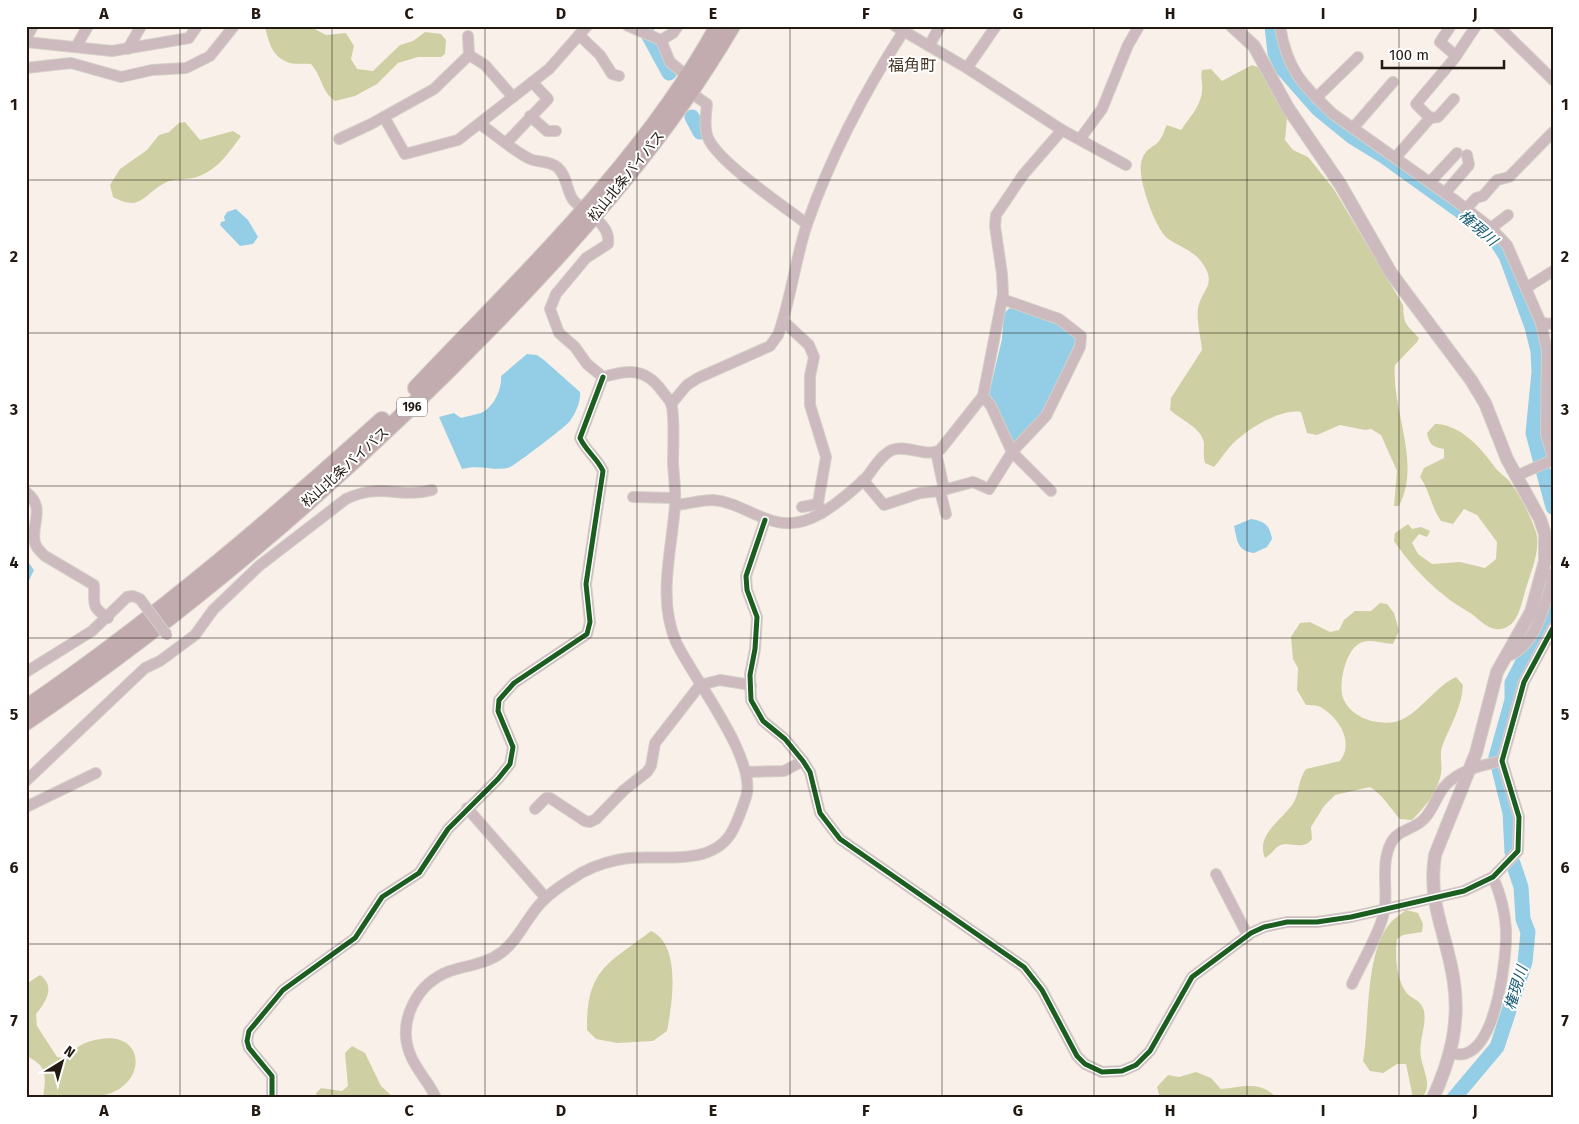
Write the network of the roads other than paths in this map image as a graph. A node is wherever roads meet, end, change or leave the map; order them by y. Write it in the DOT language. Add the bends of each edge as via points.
graph roads {
  1 [pos="33,26"];
  2 [pos="88,26"];
  3 [pos="141,26"];
  4 [pos="198,26"];
  5 [pos="234,26"];
  6 [pos="571,26"];
  7 [pos="628,26"];
  8 [pos="678,26"];
  9 [pos="718,26"];
  10 [pos="732,26"];
  11 [pos="940,26"];
  12 [pos="996,26"];
  13 [pos="1139,26"];
  14 [pos="1476,26"];
  15 [pos="1498,26"];
  16 [pos="1234,27"];
  17 [pos="1280,27"];
  18 [pos="1450,27"];
  19 [pos="899,29"];
  20 [pos="582,32"];
  21 [pos="468,36"];
  22 [pos="652,37"];
  23 [pos="26,40"];
  24 [pos="929,46"];
  25 [pos="76,47"];
  26 [pos="128,49"];
  27 [pos="469,55"];
  28 [pos="1456,56"];
  29 [pos="1358,57"];
  30 [pos="26,68"];
  31 [pos="967,68"];
  32 [pos="1551,73"];
  33 [pos="619,76"];
  34 [pos="687,76"];
  35 [pos="532,82"];
  36 [pos="1393,82"];
  37 [pos="691,93"];
  38 [pos="513,97"];
  39 [pos="1316,98"];
  40 [pos="1454,99"];
  41 [pos="530,116"];
  42 [pos="384,117"];
  43 [pos="1430,118"];
  44 [pos="480,124"];
  45 [pos="1353,128"];
  46 [pos="1062,130"];
  47 [pos="556,131"];
  48 [pos="1553,132"];
  49 [pos="338,139"];
  50 [pos="1080,139"];
  51 [pos="506,143"];
  52 [pos="1396,157"];
  53 [pos="1126,166"];
  54 [pos="1430,182"];
  55 [pos="1445,193"];
  56 [pos="1466,209"];
  57 [pos="589,213"];
  58 [pos="1508,214"];
  59 [pos="807,224"];
  60 [pos="1491,228"];
  61 [pos="1553,271"];
  62 [pos="1526,288"];
  63 [pos="1002,299"];
  64 [pos="783,322"];
  65 [pos="1541,323"];
  66 [pos="1553,324"];
  67 [pos="603,377"];
  68 [pos="1550,389"];
  69 [pos="983,396"];
  70 [pos="671,404"];
  71 [pos="936,452"];
  72 [pos="1012,452"];
  73 [pos="1551,460"];
  74 [pos="1516,476"];
  75 [pos="862,480"];
  76 [pos="432,490"];
  77 [pos="942,490"];
  78 [pos="1051,491"];
  79 [pos="26,492"];
  80 [pos="633,497"];
  81 [pos="675,501"];
  82 [pos="802,507"];
  83 [pos="820,509"];
  84 [pos="946,514"];
  85 [pos="765,520"];
  86 [pos="250,555"];
  87 [pos="1543,568"];
  88 [pos="108,618"];
  89 [pos="1545,630"];
  90 [pos="176,649"];
  91 [pos="1505,658"];
  92 [pos="26,672"];
  93 [pos="700,685"];
  94 [pos="750,685"];
  95 [pos="26,708"];
  96 [pos="26,722"];
  97 [pos="803,761"];
  98 [pos="1498,762"];
  99 [pos="1469,770"];
  100 [pos="747,772"];
  101 [pos="96,773"];
  102 [pos="26,781"];
  103 [pos="26,807"];
  104 [pos="467,808"];
  105 [pos="535,809"];
  106 [pos="1216,874"];
  107 [pos="1493,877"];
  108 [pos="1433,897"];
  109 [pos="546,898"];
  110 [pos="1385,908"];
  111 [pos="1248,936"];
  112 [pos="1352,984"];
  113 [pos="1450,1053"];
  114 [pos="272,1098"];
  115 [pos="436,1098"];
  116 [pos="1434,1098"];
  1 -- 23 [label="street"];
  2 -- 25 [label="street"];
  3 -- 26 [label="street"];
  4 -- 26 [label="street" via="189,38"];
  5 -- 30 [label="street" via="210,56 186,68 152,70 121,77 71,63"];
  6 -- 20 [label="street"];
  7 -- 22 [label="street"];
  8 -- 22 [label="street" via="673,33"];
  9 -- 34 [label="highway, 松山北条バイパス / 196"];
  10 -- 37 [label="highway, 松山北条バイパス / 196"];
  11 -- 24 [label="street"];
  12 -- 31 [label="street"];
  13 -- 50 [label="street" via="1102,109"];
  14 -- 28 [label="street"];
  15 -- 32 [label="street"];
  16 -- 74 [label="street" via="1254,46 1288,108 1340,184 1391,273 1471,380"];
  17 -- 39 [label="street" via="1288,62"];
  18 -- 28 [label="street" via="1440,42"];
  19 -- 24 [label="street"];
  19 -- 59 [label="street" via="837,153"];
  20 -- 33 [label="street" via="612,74"];
  20 -- 35 [label="street"];
  21 -- 27 [label="street"];
  22 -- 34 [label="street" via="670,62"];
  23 -- 25 [label="street"];
  24 -- 31 [label="street"];
  25 -- 26 [label="street" via="112,51"];
  27 -- 38 [label="street" via="485,65"];
  27 -- 42 [label="street" via="434,89"];
  28 -- 43 [label="street" via="1416,104"];
  29 -- 39 [label="street"];
  31 -- 46 [label="street"];
  34 -- 57 [label="highway, 松山北条バイパス / 196"];
  35 -- 38 [label="street"];
  35 -- 41 [label="street" via="548,99"];
  36 -- 45 [label="street"];
  37 -- 57 [label="highway, 松山北条バイパス / 196"];
  37 -- 59 [label="street" via="707,104 707,135 713,147 742,174"];
  38 -- 44 [label="street"];
  39 -- 45 [label="street"];
  40 -- 43 [label="street" via="1438,117"];
  41 -- 47 [label="street" via="547,131"];
  41 -- 51 [label="street"];
  42 -- 44 [label="street" via="405,154 450,143"];
  42 -- 49 [label="street"];
  43 -- 52 [label="street"];
  44 -- 51 [label="street"];
  45 -- 52 [label="street"];
  46 -- 50 [label="street"];
  46 -- 63 [label="street" via="1023,175 996,215"];
  48 -- 56 [label="street" via="1509,178 1497,180"];
  50 -- 53 [label="street"];
  51 -- 57 [label="street" via="529,160 544,161 558,168 573,200"];
  52 -- 54 [label="street"];
  54 -- 55 [label="street"];
  54 -- 55 [label="street" via="1462,154 1469,165"];
  55 -- 56 [label="street"];
  56 -- 60 [label="street"];
  57 -- 67 [label="street" via="606,229 608,244 586,258 556,294 550,309 559,333"];
  57 -- 86 [label="highway, 松山北条バイパス / 196" via="471,348 411,408"];
  58 -- 60 [label="street"];
  59 -- 64 [label="street"];
  60 -- 62 [label="street" via="1507,244"];
  61 -- 62 [label="street"];
  62 -- 65 [label="street"];
  63 -- 69 [label="street"];
  63 -- 72 [label="street" via="1059,319 1077,330 1082,341 1046,416"];
  64 -- 70 [label="street" via="770,346 698,378 687,385"];
  64 -- 83 [label="street" via="809,345 814,356 810,405 826,458"];
  65 -- 66 [label="street"];
  65 -- 68 [label="street"];
  67 -- 70 [label="street" via="620,372 648,376"];
  67 -- 104 [label="street" via="580,438 602,471 586,584 590,622 587,634 514,683 499,700 498,710 513,747 510,764"];
  68 -- 73 [label="street" via="1546,436"];
  69 -- 71 [label="street"];
  69 -- 72 [label="street"];
  70 -- 81 [label="street"];
  71 -- 75 [label="street" via="891,451"];
  71 -- 77 [label="street"];
  72 -- 77 [label="street" via="990,489 973,482"];
  72 -- 78 [label="street"];
  73 -- 74 [label="street"];
  74 -- 87 [label="street" via="1545,534"];
  75 -- 77 [label="street" via="884,505 920,493"];
  75 -- 83 [label="street"];
  76 -- 86 [label="street" via="419,493 362,491"];
  77 -- 84 [label="street"];
  79 -- 88 [label="street" via="37,510 35,542 39,550 94,585 93,603"];
  80 -- 81 [label="street"];
  81 -- 85 [label="street" via="713,500"];
  81 -- 93 [label="street" via="669,550 668,611 676,640"];
  82 -- 83 [label="street"];
  83 -- 85 [label="street" via="794,522"];
  85 -- 94 [label="street" via="746,576 746,590 757,617"];
  86 -- 90 [label="street" via="195,634"];
  86 -- 95 [label="highway, 松山北条バイパス / 196"];
  86 -- 96 [label="highway, 松山北条バイパス / 196"];
  87 -- 89 [label="street" via="1552,581"];
  87 -- 91 [label="street" via="1531,612"];
  88 -- 90 [label="street, bridge" via="127,597 140,599"];
  88 -- 92 [label="street"];
  89 -- 91 [label="street"];
  89 -- 98 [label="street"];
  90 -- 102 [label="street" via="145,668"];
  91 -- 99 [label="street" via="1489,697"];
  93 -- 94 [label="street" via="720,680"];
  93 -- 100 [label="street" via="738,749"];
  93 -- 105 [label="street" via="655,743 647,772 596,819 585,821 550,798"];
  94 -- 97 [label="street" via="751,700 758,715 785,739"];
  97 -- 100 [label="street" via="784,771"];
  97 -- 111 [label="street" via="810,772 820,812 840,839 1024,967 1042,990 1077,1056 1094,1069 1122,1071 1143,1059 1192,977"];
  98 -- 99 [label="street"];
  98 -- 107 [label="street" via="1519,817 1519,846 1514,856"];
  99 -- 108 [label="street" via="1435,855"];
  99 -- 110 [label="street" via="1444,788 1424,820 1402,830 1392,842 1386,856"];
  100 -- 109 [label="street" via="747,794 738,818 730,835 712,850 688,856 613,860 584,872"];
  101 -- 103 [label="street"];
  104 -- 109 [label="street"];
  104 -- 114 [label="street" via="448,829 419,873 382,897 355,938 283,990 250,1031 249,1048 272,1076"];
  106 -- 111 [label="street"];
  107 -- 108 [label="street" via="1464,891"];
  107 -- 113 [label="street" via="1506,928 1502,986 1477,1045 1463,1055"];
  108 -- 110 [label="street"];
  108 -- 113 [label="street" via="1456,996 1456,1024"];
  109 -- 115 [label="street" via="512,944 501,953 484,962 436,977 416,998 408,1015 405,1041"];
  110 -- 111 [label="street" via="1332,920 1275,924"];
  110 -- 112 [label="street"];
  113 -- 116 [label="street"];
}
